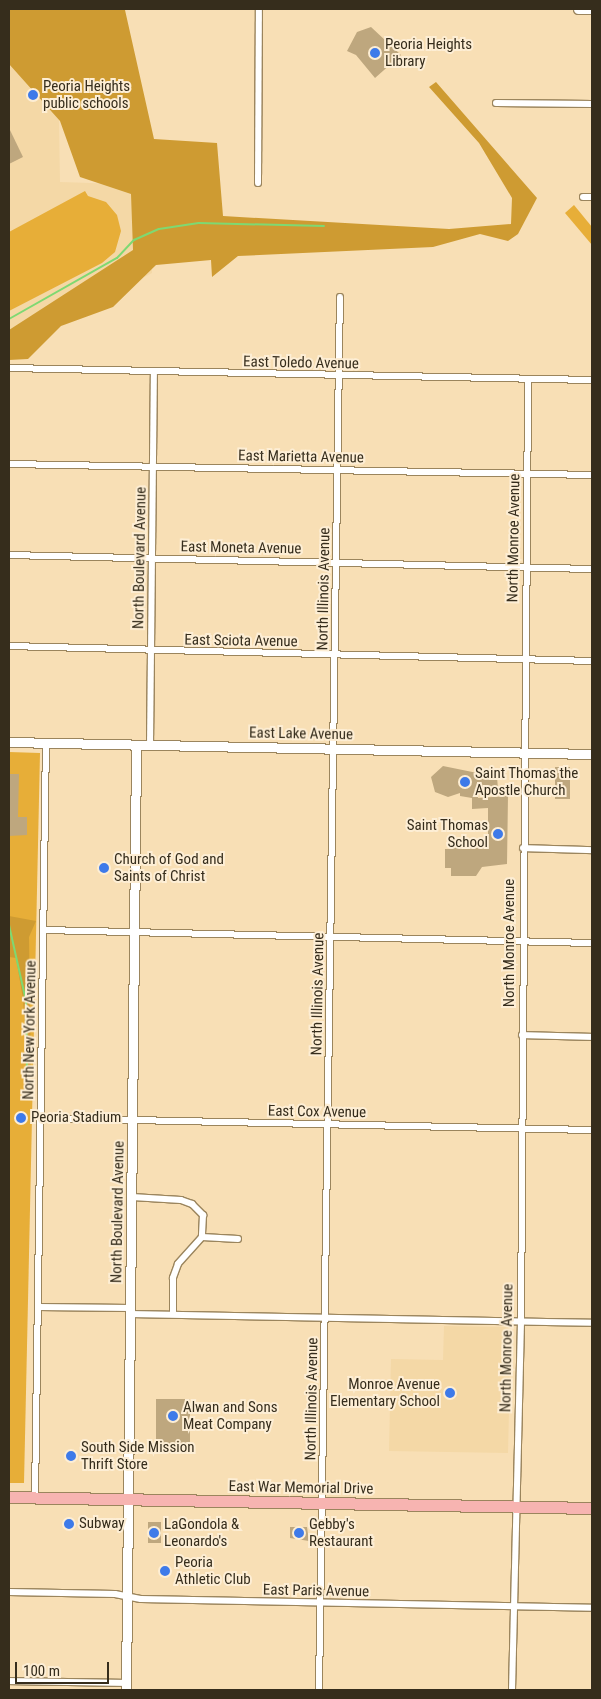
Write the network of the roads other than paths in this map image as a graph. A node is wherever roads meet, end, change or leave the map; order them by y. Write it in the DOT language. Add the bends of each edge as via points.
graph roads {
  1 [pos="259,9"];
  2 [pos="578,9"];
  3 [pos="592,9"];
  4 [pos="496,103"];
  5 [pos="592,104"];
  6 [pos="258,183"];
  7 [pos="583,197"];
  8 [pos="592,197"];
  9 [pos="340,297"];
  10 [pos="9,368"];
  11 [pos="154,372"];
  12 [pos="339,377"];
  13 [pos="528,379"];
  14 [pos="592,380"];
  15 [pos="9,464"];
  16 [pos="156,466"];
  17 [pos="338,470"];
  18 [pos="527,474"];
  19 [pos="592,475"];
  20 [pos="9,556"];
  21 [pos="153,559"];
  22 [pos="336,563"];
  23 [pos="526,567"];
  24 [pos="592,569"];
  25 [pos="9,646"];
  26 [pos="152,651"];
  27 [pos="335,656"];
  28 [pos="525,659"];
  29 [pos="592,661"];
  30 [pos="9,742"];
  31 [pos="46,742"];
  32 [pos="136,745"];
  33 [pos="150,745"];
  34 [pos="335,748"];
  35 [pos="523,752"];
  36 [pos="592,754"];
  37 [pos="523,848"];
  38 [pos="592,850"];
  39 [pos="44,930"];
  40 [pos="135,933"];
  41 [pos="331,938"];
  42 [pos="522,942"];
  43 [pos="592,943"];
  44 [pos="522,1035"];
  45 [pos="592,1037"];
  46 [pos="41,1118"];
  47 [pos="133,1120"];
  48 [pos="328,1125"];
  49 [pos="521,1129"];
  50 [pos="592,1130"];
  51 [pos="132,1197"];
  52 [pos="202,1237"];
  53 [pos="238,1239"];
  54 [pos="39,1307"];
  55 [pos="130,1311"];
  56 [pos="173,1314"];
  57 [pos="326,1318"];
  58 [pos="521,1321"];
  59 [pos="592,1323"];
  60 [pos="9,1497"];
  61 [pos="35,1498"];
  62 [pos="128,1500"];
  63 [pos="323,1503"];
  64 [pos="516,1507"];
  65 [pos="592,1508"];
  66 [pos="9,1592"];
  67 [pos="126,1596"];
  68 [pos="321,1603"];
  69 [pos="513,1608"];
  70 [pos="592,1608"];
  71 [pos="9,1681"];
  72 [pos="126,1686"];
  73 [pos="320,1690"];
  74 [pos="512,1690"];
  1 -- 6 [label="street"];
  2 -- 3 [label="street"];
  4 -- 5 [label="street"];
  7 -- 8 [label="street"];
  9 -- 12 [label="street, North Illinois Avenue"];
  10 -- 11 [label="street, East Toledo Avenue"];
  11 -- 12 [label="street, East Toledo Avenue"];
  11 -- 16 [label="street, North Boulevard Avenue"];
  12 -- 13 [label="street, East Toledo Avenue"];
  12 -- 17 [label="street, North Illinois Avenue"];
  13 -- 14 [label="street, East Toledo Avenue"];
  13 -- 18 [label="street, North Monroe Avenue"];
  15 -- 16 [label="street, East Marietta Avenue"];
  16 -- 17 [label="street, East Marietta Avenue"];
  16 -- 21 [label="street, North Boulevard Avenue"];
  17 -- 18 [label="street, East Marietta Avenue"];
  17 -- 22 [label="street, North Illinois Avenue"];
  18 -- 19 [label="street, East Marietta Avenue"];
  18 -- 23 [label="street, North Monroe Avenue"];
  20 -- 21 [label="street, East Moneta Avenue"];
  21 -- 22 [label="street, East Moneta Avenue"];
  21 -- 26 [label="street, North Boulevard Avenue"];
  22 -- 23 [label="street, East Moneta Avenue"];
  22 -- 27 [label="street, North Illinois Avenue"];
  23 -- 24 [label="street, East Moneta Avenue"];
  23 -- 28 [label="street, North Monroe Avenue"];
  25 -- 26 [label="street, East Sciota Avenue"];
  26 -- 27 [label="street, East Sciota Avenue"];
  26 -- 33 [label="street, North Boulevard Avenue"];
  27 -- 28 [label="street, East Sciota Avenue"];
  27 -- 34 [label="street, North Illinois Avenue"];
  28 -- 29 [label="street, East Sciota Avenue"];
  28 -- 35 [label="street, North Monroe Avenue"];
  30 -- 31 [label="street, East Lake Avenue"];
  31 -- 32 [label="street, East Lake Avenue"];
  31 -- 39 [label="street, North New York Avenue"];
  32 -- 33 [label="street, East Lake Avenue"];
  32 -- 40 [label="street, North Boulevard Avenue"];
  33 -- 34 [label="street, East Lake Avenue"];
  34 -- 35 [label="street, East Lake Avenue"];
  34 -- 41 [label="street, North Illinois Avenue"];
  35 -- 36 [label="street, East Lake Avenue"];
  35 -- 37 [label="street, North Monroe Avenue"];
  37 -- 38 [label="street"];
  37 -- 42 [label="street, North Monroe Avenue"];
  39 -- 40 [label="street"];
  39 -- 46 [label="street, North New York Avenue"];
  40 -- 41 [label="street"];
  40 -- 47 [label="street, North Boulevard Avenue"];
  41 -- 42 [label="street"];
  41 -- 48 [label="street, North Illinois Avenue"];
  42 -- 43 [label="street"];
  42 -- 44 [label="street, North Monroe Avenue"];
  44 -- 45 [label="street"];
  44 -- 49 [label="street, North Monroe Avenue"];
  46 -- 47 [label="street, East Cox Avenue"];
  46 -- 54 [label="street, North New York Avenue"];
  47 -- 48 [label="street, East Cox Avenue"];
  47 -- 51 [label="street, North Boulevard Avenue"];
  48 -- 49 [label="street, East Cox Avenue"];
  48 -- 57 [label="street, North Illinois Avenue"];
  49 -- 50 [label="street, East Cox Avenue"];
  49 -- 58 [label="street, North Monroe Avenue"];
  51 -- 52 [label="street" via="189,1202 203,1215"];
  51 -- 55 [label="street, North Boulevard Avenue"];
  52 -- 53 [label="street"];
  52 -- 56 [label="street" via="178,1264 173,1278"];
  54 -- 55 [label="street"];
  54 -- 61 [label="street, North New York Avenue"];
  55 -- 56 [label="street"];
  55 -- 62 [label="street, North Boulevard Avenue"];
  56 -- 57 [label="street"];
  57 -- 58 [label="street"];
  57 -- 63 [label="street, North Illinois Avenue"];
  58 -- 59 [label="street"];
  58 -- 64 [label="street, North Monroe Avenue"];
  60 -- 61 [label="highway, East War Memorial Drive"];
  61 -- 62 [label="highway, East War Memorial Drive"];
  62 -- 63 [label="highway, East War Memorial Drive"];
  62 -- 67 [label="street, North Boulevard Avenue"];
  63 -- 64 [label="highway, East War Memorial Drive"];
  63 -- 68 [label="street, North Illinois Avenue"];
  64 -- 65 [label="highway, East War Memorial Drive"];
  64 -- 69 [label="street, North Monroe Avenue"];
  66 -- 67 [label="street, East Paris Avenue"];
  67 -- 68 [label="street, East Paris Avenue"];
  67 -- 72 [label="street, North Boulevard Avenue"];
  68 -- 69 [label="street, East Paris Avenue"];
  68 -- 73 [label="street, North Illinois Avenue"];
  69 -- 70 [label="street, East Paris Avenue"];
  69 -- 74 [label="street, North Monroe Avenue"];
  71 -- 72 [label="street"];
}
